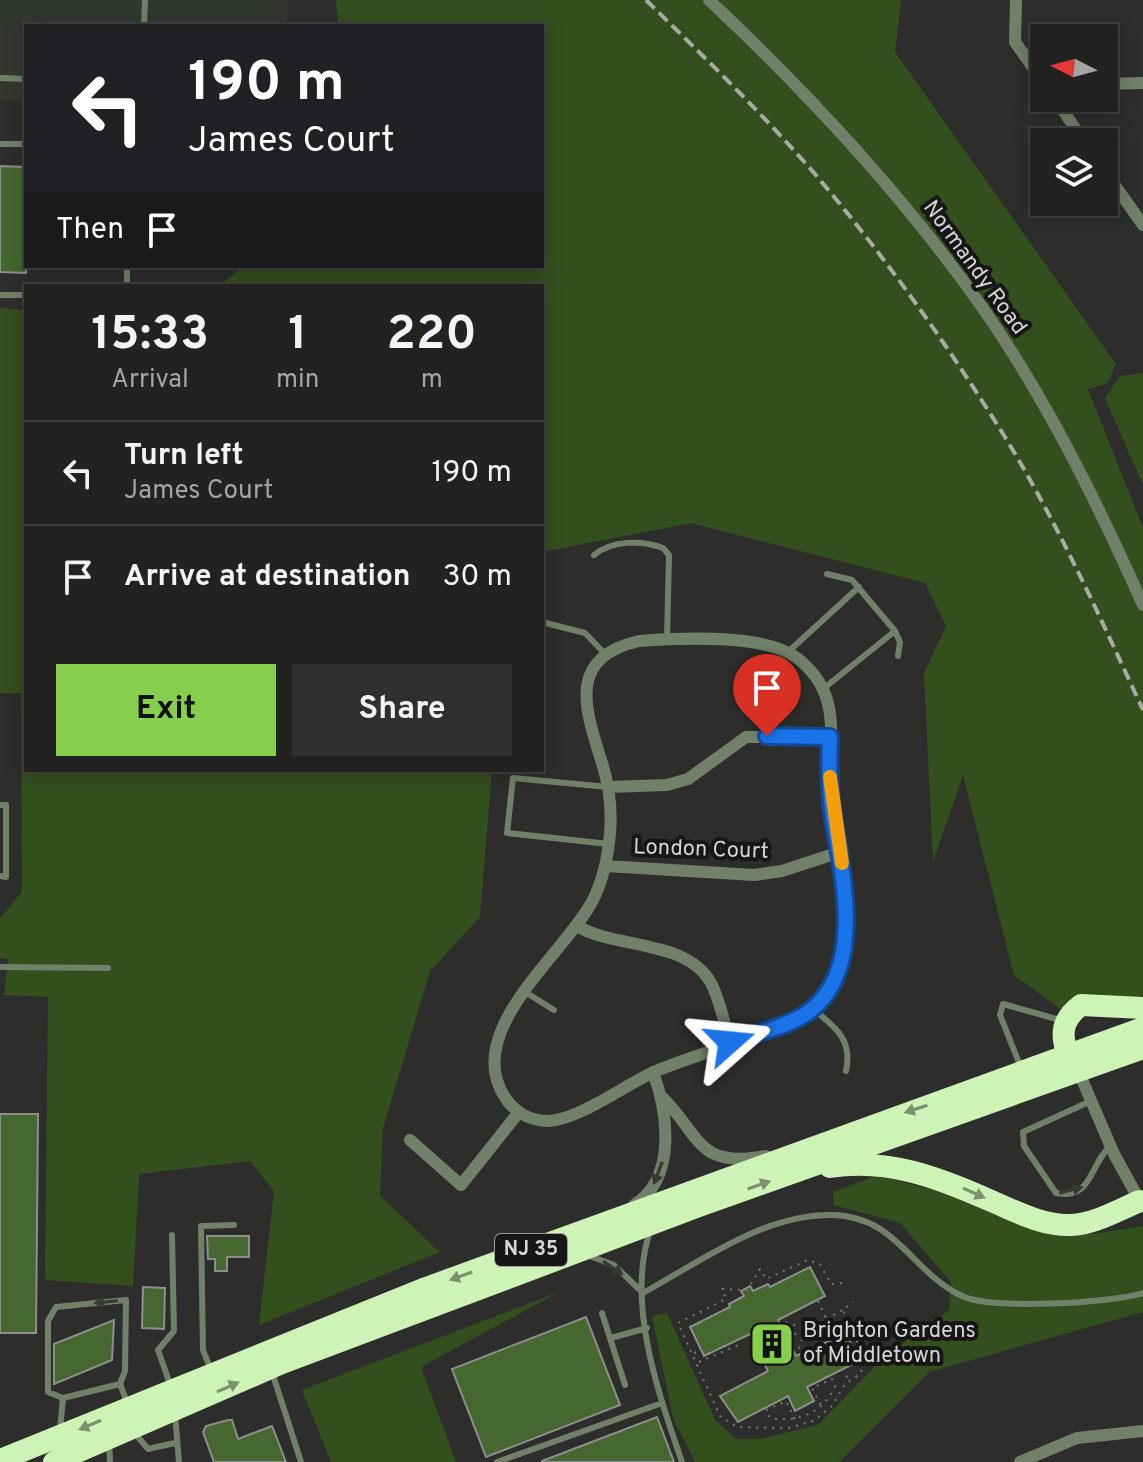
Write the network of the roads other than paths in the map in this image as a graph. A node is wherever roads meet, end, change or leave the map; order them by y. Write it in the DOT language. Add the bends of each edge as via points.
graph roads {
  1 [pos="145,0"];
  2 [pos="709,0"];
  3 [pos="1016,0"];
  4 [pos="144,24"];
  5 [pos="1030,63"];
  6 [pos="0,78"];
  7 [pos="24,79"];
  8 [pos="1143,83"];
  9 [pos="1118,84"];
  10 [pos="0,144"];
  11 [pos="24,144"];
  12 [pos="1118,190"];
  13 [pos="1143,225"];
  14 [pos="0,295"];
  15 [pos="24,295"];
  16 [pos="594,555"];
  17 [pos="827,574"];
  18 [pos="859,587"];
  19 [pos="1143,605"];
  20 [pos="544,623"];
  21 [pos="895,631"];
  22 [pos="667,640"];
  23 [pos="788,652"];
  24 [pos="606,655"];
  25 [pos="898,656"];
  26 [pos="823,689"];
  27 [pos="830,737"];
  28 [pos="608,787"];
  29 [pos="0,805"];
  30 [pos="609,844"];
  31 [pos="840,852"];
  32 [pos="606,866"];
  33 [pos="0,876"];
  34 [pos="577,926"];
  35 [pos="0,967"];
  36 [pos="108,968"];
  37 [pos="522,990"];
  38 [pos="1143,1008"];
  39 [pos="813,1009"];
  40 [pos="554,1010"];
  41 [pos="1066,1020"];
  42 [pos="1143,1028"];
  43 [pos="730,1042"];
  44 [pos="1143,1048"];
  45 [pos="1073,1062"];
  46 [pos="846,1071"];
  47 [pos="1023,1071"];
  48 [pos="653,1072"];
  49 [pos="662,1097"];
  50 [pos="1091,1101"];
  51 [pos="519,1112"];
  52 [pos="410,1140"];
  53 [pos="812,1147"];
  54 [pos="1111,1147"];
  55 [pos="789,1174"];
  56 [pos="1140,1197"];
  57 [pos="653,1223"];
  58 [pos="234,1225"];
  59 [pos="599,1225"];
  60 [pos="172,1235"];
  61 [pos="579,1251"];
  62 [pos="643,1293"];
  63 [pos="1143,1293"];
  64 [pos="602,1313"];
  65 [pos="647,1328"];
  66 [pos="611,1338"];
  67 [pos="271,1368"];
  68 [pos="213,1373"];
  69 [pos="120,1384"];
  70 [pos="625,1385"];
  71 [pos="63,1398"];
  72 [pos="174,1400"];
  73 [pos="662,1403"];
  74 [pos="131,1419"];
  75 [pos="1143,1431"];
  76 [pos="59,1438"];
  77 [pos="175,1443"];
  78 [pos="110,1451"];
  79 [pos="0,1460"];
  80 [pos="54,1462"];
  81 [pos="179,1462"];
  82 [pos="301,1462"];
  83 [pos="497,1462"];
  84 [pos="682,1462"];
  85 [pos="1020,1462"];
  1 -- 4 [label="lane"];
  2 -- 19 [label="street, Normandy Road" via="827,117 982,307 1081,474"];
  3 -- 5 [label="street" via="1015,42"];
  6 -- 7 [label="lane"];
  8 -- 9 [label="street"];
  10 -- 11 [label="lane"];
  12 -- 13 [label="street"];
  14 -- 15 [label="lane"];
  16 -- 22 [label="lane" via="611,545 663,548 669,555"];
  17 -- 18 [label="lane"];
  18 -- 21 [label="lane"];
  18 -- 23 [label="lane"];
  20 -- 24 [label="lane" via="585,633"];
  21 -- 25 [label="lane"];
  21 -- 26 [label="lane"];
  22 -- 23 [label="street" via="763,643"];
  22 -- 24 [label="street" via="624,644"];
  23 -- 26 [label="street"];
  24 -- 28 [label="street" via="591,673 585,696"];
  26 -- 27 [label="street"];
  27 -- 28 [label="street" via="746,737 677,784"];
  27 -- 31 [label="street" via="830,789"];
  28 -- 30 [label="street"];
  28 -- 30 [label="lane" via="513,778 507,833"];
  29 -- 33 [label="lane" via="6,805 6,877"];
  30 -- 32 [label="street"];
  31 -- 32 [label="street, London Court" via="754,875"];
  31 -- 39 [label="street" via="846,898 843,944 834,981"];
  32 -- 34 [label="street"];
  34 -- 37 [label="street"];
  34 -- 43 [label="street" via="592,936 695,964 712,986"];
  35 -- 36 [label="lane"];
  37 -- 40 [label="lane"];
  37 -- 51 [label="street" via="502,1033 496,1071 503,1094"];
  38 -- 41 [label="highway" via="1081,1005"];
  39 -- 43 [label="street"];
  39 -- 46 [label="lane" via="842,1033 848,1047"];
  41 -- 45 [label="highway" via="1063,1040"];
  41 -- 47 [label="lane" via="1003,1004 1000,1015"];
  42 -- 45 [label="highway, NJ 35"];
  43 -- 48 [label="street"];
  44 -- 45 [label="highway, NJ 35"];
  45 -- 47 [label="highway, NJ 35"];
  45 -- 50 [label="street"];
  45 -- 55 [label="highway, NJ 35"];
  47 -- 53 [label="highway, NJ 35, one-way"];
  48 -- 49 [label="street"];
  48 -- 51 [label="street" via="557,1120 532,1119"];
  49 -- 53 [label="street" via="694,1140 715,1155 749,1159"];
  49 -- 59 [label="street, one-way" via="665,1138 659,1176 641,1200"];
  50 -- 54 [label="street"];
  50 -- 54 [label="lane, one-way" via="1023,1132 1024,1146 1056,1193 1062,1194 1084,1186 1096,1173 1101,1154"];
  51 -- 52 [label="street" via="461,1185"];
  53 -- 59 [label="highway, NJ 35"];
  54 -- 56 [label="street"];
  55 -- 56 [label="highway, one-way" via="844,1165 892,1166 1059,1224 1086,1222"];
  57 -- 55 [label="highway, NJ 35, one-way"];
  57 -- 61 [label="highway, NJ 35"];
  57 -- 62 [label="lane" via="641,1258"];
  58 -- 68 [label="lane" via="201,1226 203,1350"];
  59 -- 68 [label="highway, NJ 35, one-way"];
  60 -- 72 [label="lane" via="174,1331 158,1350"];
  61 -- 62 [label="lane, one-way" via="614,1265"];
  61 -- 67 [label="highway, NJ 35"];
  62 -- 63 [label="lane" via="754,1233 834,1215 883,1229 936,1278 977,1302"];
  62 -- 65 [label="lane"];
  64 -- 66 [label="lane"];
  65 -- 66 [label="lane"];
  65 -- 73 [label="lane"];
  66 -- 70 [label="lane"];
  72 -- 67 [label="highway, NJ 35, one-way"];
  67 -- 82 [label="lane"];
  68 -- 72 [label="highway, NJ 35"];
  69 -- 71 [label="lane"];
  69 -- 71 [label="lane, one-way" via="125,1371 126,1300 56,1307 48,1321 48,1392"];
  69 -- 74 [label="lane"];
  71 -- 76 [label="lane"];
  72 -- 74 [label="highway, NJ 35"];
  72 -- 77 [label="lane"];
  73 -- 83 [label="lane"];
  73 -- 84 [label="lane"];
  74 -- 76 [label="highway, NJ 35, one-way"];
  74 -- 77 [label="lane" via="148,1449"];
  74 -- 78 [label="highway, NJ 35"];
  75 -- 85 [label="street" via="1077,1438"];
  76 -- 79 [label="highway, NJ 35"];
  77 -- 81 [label="lane"];
  78 -- 80 [label="highway, NJ 35"];
}
